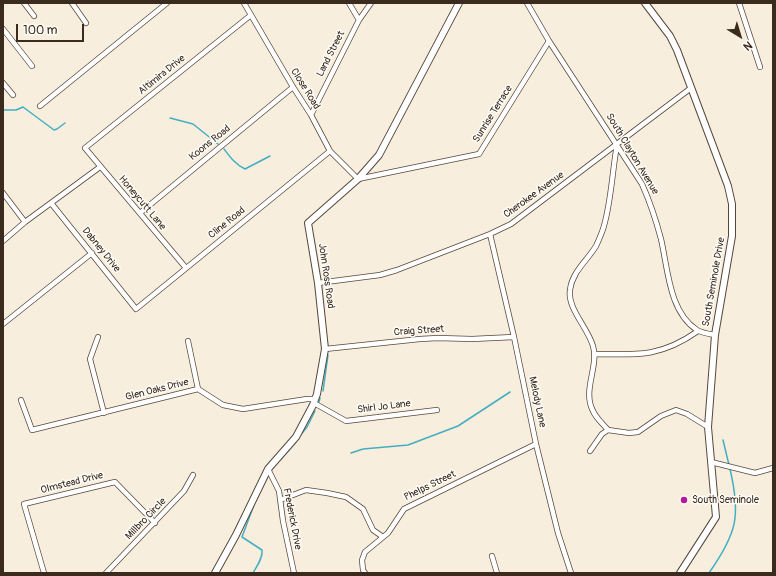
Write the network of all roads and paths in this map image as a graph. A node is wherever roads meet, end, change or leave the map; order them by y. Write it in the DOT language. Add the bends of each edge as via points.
graph roads {
  1 [pos="24,3"];
  2 [pos="72,3"];
  3 [pos="167,3"];
  4 [pos="244,3"];
  5 [pos="350,3"];
  6 [pos="371,3"];
  7 [pos="460,3"];
  8 [pos="527,3"];
  9 [pos="645,3"];
  10 [pos="739,3"];
  11 [pos="251,15"];
  12 [pos="34,16"];
  13 [pos="359,20"];
  14 [pos="86,23"];
  15 [pos="3,29"];
  16 [pos="549,41"];
  17 [pos="32,66"];
  18 [pos="760,67"];
  19 [pos="3,83"];
  20 [pos="293,88"];
  21 [pos="691,88"];
  22 [pos="13,95"];
  23 [pos="40,106"];
  24 [pos="310,115"];
  25 [pos="617,145"];
  26 [pos="85,148"];
  27 [pos="330,151"];
  28 [pos="100,167"];
  29 [pos="358,179"];
  30 [pos="3,193"];
  31 [pos="51,203"];
  32 [pos="140,213"];
  33 [pos="25,222"];
  34 [pos="490,234"];
  35 [pos="3,241"];
  36 [pos="92,253"];
  37 [pos="186,268"];
  38 [pos="318,284"];
  39 [pos="136,309"];
  40 [pos="3,324"];
  41 [pos="698,331"];
  42 [pos="715,335"];
  43 [pos="98,337"];
  44 [pos="514,337"];
  45 [pos="188,341"];
  46 [pos="325,349"];
  47 [pos="595,354"];
  48 [pos="198,389"];
  49 [pos="21,400"];
  50 [pos="314,401"];
  51 [pos="437,410"];
  52 [pos="104,413"];
  53 [pos="708,427"];
  54 [pos="608,430"];
  55 [pos="536,444"];
  56 [pos="590,451"];
  57 [pos="711,462"];
  58 [pos="773,468"];
  59 [pos="268,469"];
  60 [pos="193,475"];
  61 [pos="280,500"];
  62 [pos="155,523"];
  63 [pos="383,537"];
  64 [pos="492,556"];
  65 [pos="292,572"];
  66 [pos="44,573"];
  67 [pos="106,573"];
  68 [pos="215,573"];
  69 [pos="365,573"];
  70 [pos="497,573"];
  71 [pos="570,573"];
  72 [pos="680,573"];
  1 -- 12 [label="street"];
  2 -- 14 [label="street"];
  3 -- 23 [label="street"];
  4 -- 11 [label="street, Close Road"];
  5 -- 13 [label="street"];
  6 -- 13 [label="street, Land Street"];
  7 -- 29 [label="street, John Ross Road" via="379,155"];
  8 -- 16 [label="street, South Clayton Avenue"];
  9 -- 21 [label="street, South Seminole Drive" via="670,36"];
  10 -- 18 [label="street"];
  11 -- 20 [label="street, Close Road"];
  11 -- 26 [label="street, Altimira Drive"];
  13 -- 24 [label="street, Land Street"];
  15 -- 17 [label="street"];
  16 -- 25 [label="street, South Clayton Avenue"];
  16 -- 29 [label="street, Sunrise Terrace" via="479,154"];
  19 -- 22 [label="street"];
  20 -- 24 [label="street, Close Road"];
  20 -- 32 [label="street, Koons Road"];
  21 -- 25 [label="street, Cherokee Avenue"];
  21 -- 42 [label="street, South Seminole Drive" via="728,186 732,204 732,236"];
  24 -- 27 [label="street, Close Road"];
  25 -- 34 [label="street, Cherokee Avenue" via="523,217"];
  25 -- 41 [label="street, South Clayton Avenue" via="652,205 676,302 689,324"];
  25 -- 47 [label="street" via="603,230 572,281 569,295"];
  26 -- 28 [label="street, Honeycutt Lane"];
  27 -- 29 [label="street, Close Road"];
  27 -- 37 [label="street, Cline Road"];
  28 -- 31 [label="street"];
  28 -- 32 [label="street, Honeycutt Lane"];
  29 -- 38 [label="street, John Ross Road" via="308,223"];
  30 -- 33 [label="street"];
  31 -- 33 [label="street"];
  31 -- 36 [label="street, Dabney Drive"];
  32 -- 37 [label="street, Honeycutt Lane"];
  33 -- 35 [label="street"];
  34 -- 38 [label="street, Cherokee Avenue" via="380,275"];
  34 -- 44 [label="street, Melody Lane"];
  36 -- 39 [label="street, Dabney Drive"];
  36 -- 40 [label="street"];
  37 -- 39 [label="street, Cline Road"];
  38 -- 46 [label="street, John Ross Road"];
  41 -- 42 [label="street"];
  41 -- 47 [label="street" via="683,342 652,353"];
  42 -- 53 [label="street, South Seminole Drive"];
  43 -- 52 [label="street" via="90,359"];
  44 -- 46 [label="street, Craig Street" via="420,339"];
  44 -- 55 [label="street, Melody Lane"];
  45 -- 48 [label="street"];
  46 -- 50 [label="street, John Ross Road"];
  47 -- 54 [label="street" via="588,394 593,412"];
  48 -- 50 [label="street, Glen Oaks Drive" via="223,405 243,409 308,399"];
  48 -- 52 [label="street, Glen Oaks Drive"];
  49 -- 52 [label="street, Glen Oaks Drive" via="32,430"];
  50 -- 51 [label="street, Shirl Jo Lane" via="346,421"];
  50 -- 59 [label="street, John Ross Road" via="296,437"];
  53 -- 54 [label="street" via="676,410 661,416 638,432"];
  53 -- 57 [label="street, South Seminole Drive"];
  54 -- 56 [label="street"];
  55 -- 63 [label="street, Phelps Street" via="404,509"];
  55 -- 71 [label="street, Melody Lane"];
  57 -- 58 [label="street" via="755,473"];
  57 -- 72 [label="street, South Seminole Drive" via="716,517"];
  59 -- 61 [label="street, Frederick Drive" via="279,491"];
  59 -- 68 [label="street, John Ross Road"];
  60 -- 62 [label="street, Millbro Circle" via="184,492"];
  61 -- 63 [label="street" via="306,490 346,497 363,509 373,530"];
  61 -- 65 [label="street, Frederick Drive"];
  62 -- 66 [label="street, Olmstead Drive" via="115,482 24,504"];
  62 -- 67 [label="street, Millbro Circle"];
  63 -- 69 [label="street, Phelps Street" via="365,552 362,560"];
  64 -- 70 [label="street"];
}
